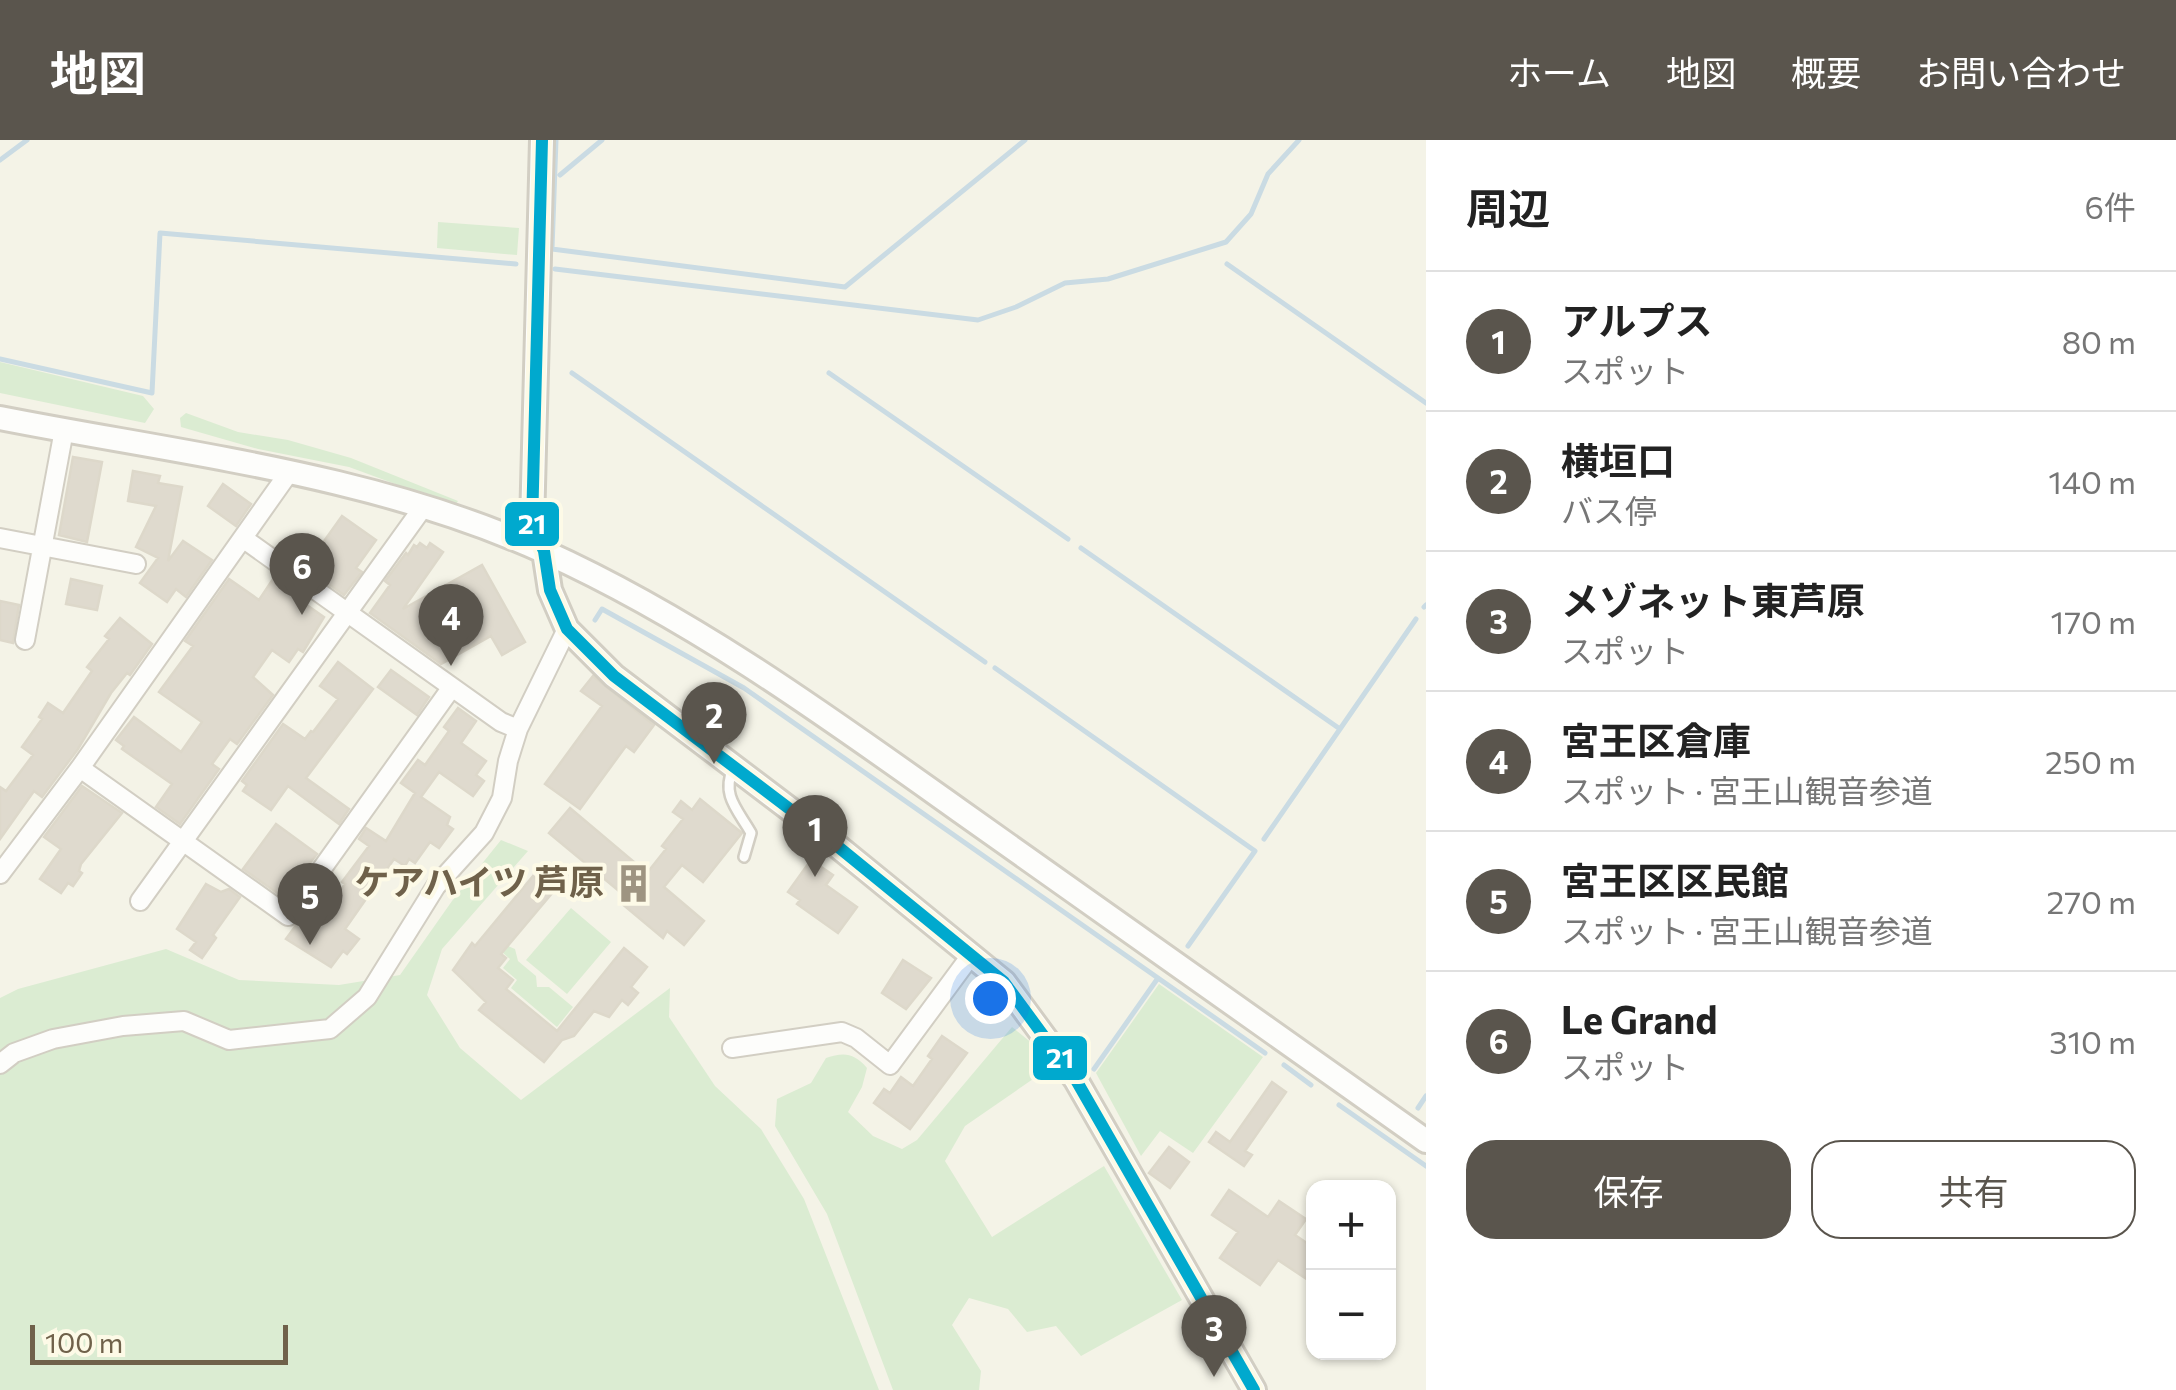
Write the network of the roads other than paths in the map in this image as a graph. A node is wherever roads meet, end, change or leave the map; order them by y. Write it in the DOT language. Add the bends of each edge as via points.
graph roads {
  1 [pos="542,140"];
  2 [pos="0,418"];
  3 [pos="64,430"];
  4 [pos="290,470"];
  5 [pos="424,506"];
  6 [pos="0,538"];
  7 [pos="244,538"];
  8 [pos="44,547"];
  9 [pos="544,550"];
  10 [pos="136,564"];
  11 [pos="349,614"];
  12 [pos="567,629"];
  13 [pos="25,640"];
  14 [pos="452,687"];
  15 [pos="518,729"];
  16 [pos="734,766"];
  17 [pos="80,768"];
  18 [pos="184,842"];
  19 [pos="744,857"];
  20 [pos="3,865"];
  21 [pos="140,902"];
  22 [pos="972,954"];
  23 [pos="732,1048"];
  24 [pos="0,1064"];
  25 [pos="1426,1141"];
  26 [pos="1254,1390"];
  1 -- 9 [label="street" via="532,525"];
  2 -- 3 [label="street"];
  3 -- 4 [label="street"];
  3 -- 8 [label="street"];
  4 -- 5 [label="street"];
  4 -- 7 [label="street"];
  5 -- 9 [label="street"];
  5 -- 11 [label="street"];
  6 -- 8 [label="street"];
  7 -- 11 [label="street"];
  7 -- 17 [label="street"];
  8 -- 10 [label="street"];
  8 -- 13 [label="street"];
  9 -- 12 [label="street" via="550,590"];
  9 -- 25 [label="street" via="640,600 790,694"];
  11 -- 14 [label="street"];
  11 -- 18 [label="street"];
  12 -- 15 [label="street"];
  12 -- 16 [label="street" via="614,676"];
  14 -- 15 [label="street"];
  14 -- 18 [label="street" via="288,916"];
  15 -- 24 [label="street" via="502,798 484,832 436,886 367,997 330,1029 229,1040 184,1021 124,1026 53,1039"];
  16 -- 19 [label="lane" via="727,783 750,833"];
  16 -- 22 [label="street"];
  17 -- 18 [label="street"];
  17 -- 20 [label="street"];
  18 -- 21 [label="street"];
  22 -- 23 [label="street" via="890,1065 842,1032"];
  22 -- 26 [label="street" via="1023,1005 1076,1080"];
}
